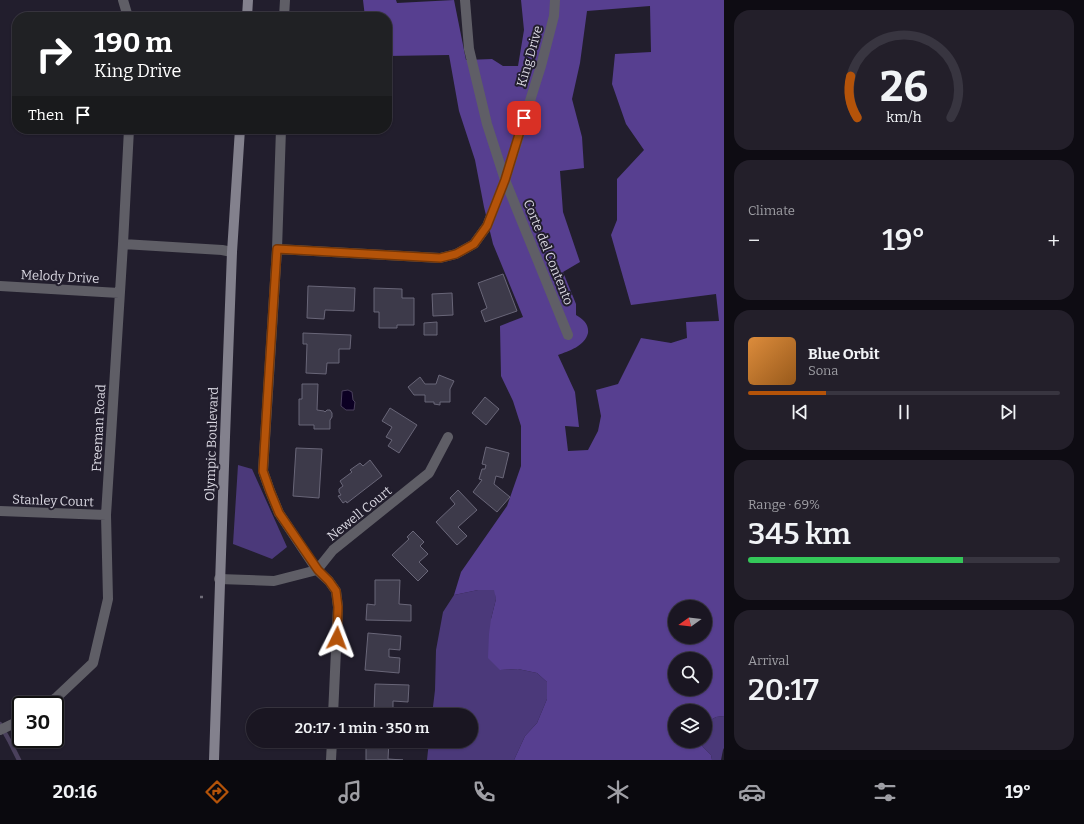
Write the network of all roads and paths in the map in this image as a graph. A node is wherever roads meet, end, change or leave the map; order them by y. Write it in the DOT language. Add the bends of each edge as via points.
graph roads {
  1 [pos="124,0"];
  2 [pos="248,0"];
  3 [pos="285,0"];
  4 [pos="466,0"];
  5 [pos="555,0"];
  6 [pos="127,12"];
  7 [pos="247,12"];
  8 [pos="284,12"];
  9 [pos="129,134"];
  10 [pos="240,134"];
  11 [pos="281,134"];
  12 [pos="505,180"];
  13 [pos="123,244"];
  14 [pos="277,249"];
  15 [pos="232,252"];
  16 [pos="0,286"];
  17 [pos="119,293"];
  18 [pos="568,334"];
  19 [pos="448,437"];
  20 [pos="0,511"];
  21 [pos="106,515"];
  22 [pos="318,570"];
  23 [pos="219,579"];
  24 [pos="59,696"];
  25 [pos="333,708"];
  26 [pos="12,724"];
  27 [pos="0,730"];
  28 [pos="332,748"];
  29 [pos="214,760"];
  30 [pos="331,760"];
  1 -- 6 [label="street"];
  2 -- 7 [label="main road"];
  3 -- 8 [label="street"];
  4 -- 12 [label="street, Corte del Contento" via="469,49 487,124"];
  5 -- 12 [label="street, King Drive" via="554,16 541,66"];
  9 -- 13 [label="street, Freeman Road"];
  10 -- 15 [label="main road, Olympic Boulevard"];
  11 -- 14 [label="street"];
  12 -- 14 [label="street, King Drive" via="487,226 474,244 456,254 440,258"];
  12 -- 18 [label="street, Corte del Contento"];
  13 -- 15 [label="street"];
  13 -- 17 [label="street, Freeman Road"];
  14 -- 22 [label="street" via="263,471 279,513"];
  15 -- 23 [label="main road, Olympic Boulevard"];
  16 -- 17 [label="street, Melody Drive"];
  17 -- 21 [label="street, Freeman Road"];
  19 -- 22 [label="street, Newell Court" via="429,473 333,550"];
  20 -- 21 [label="street, Stanley Court"];
  21 -- 24 [label="street, Freeman Road" via="108,599 93,663"];
  22 -- 23 [label="street" via="274,581"];
  22 -- 25 [label="street" via="336,591 338,607"];
  23 -- 29 [label="main road, Olympic Boulevard"];
  26 -- 27 [label="street"];
  28 -- 30 [label="street"];
}
